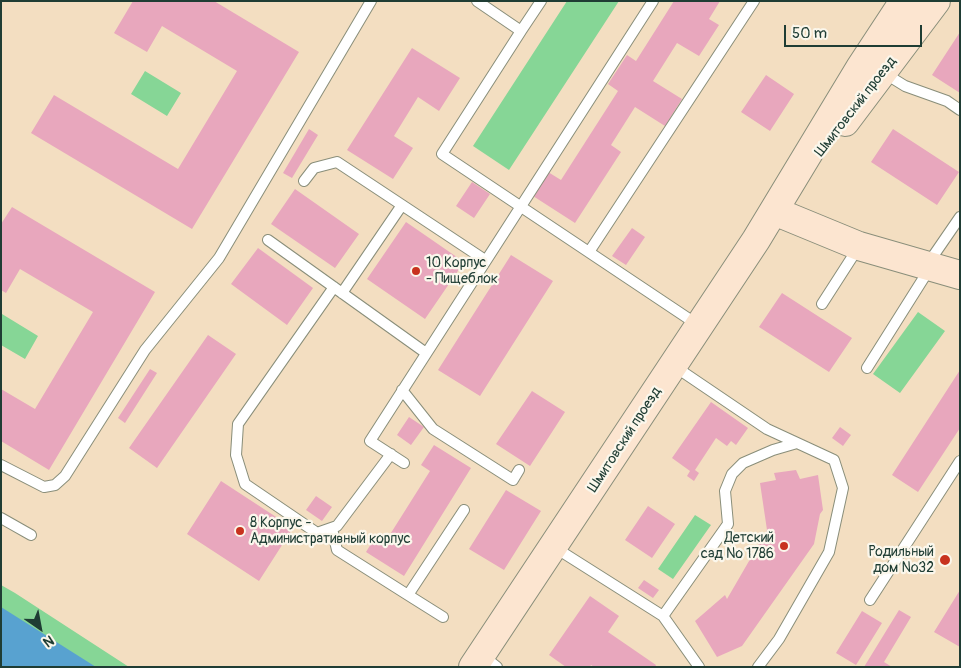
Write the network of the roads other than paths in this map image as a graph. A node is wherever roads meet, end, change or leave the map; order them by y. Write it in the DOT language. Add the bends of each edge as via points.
graph roads {
  1 [pos="371,1"];
  2 [pos="477,1"];
  3 [pos="541,1"];
  4 [pos="654,1"];
  5 [pos="754,1"];
  6 [pos="904,1"];
  7 [pos="936,1"];
  8 [pos="521,31"];
  9 [pos="883,73"];
  10 [pos="960,110"];
  11 [pos="304,181"];
  12 [pos="402,205"];
  13 [pos="521,206"];
  14 [pos="774,211"];
  15 [pos="960,218"];
  16 [pos="268,240"];
  17 [pos="859,246"];
  18 [pos="589,252"];
  19 [pos="485,260"];
  20 [pos="929,266"];
  21 [pos="960,275"];
  22 [pos="338,290"];
  23 [pos="822,304"];
  24 [pos="700,326"];
  25 [pos="426,353"];
  26 [pos="673,366"];
  27 [pos="867,368"];
  28 [pos="402,390"];
  29 [pos="797,443"];
  30 [pos="391,454"];
  31 [pos="960,461"];
  32 [pos="404,463"];
  33 [pos="1,465"];
  34 [pos="519,470"];
  35 [pos="464,510"];
  36 [pos="1,518"];
  37 [pos="332,528"];
  38 [pos="31,535"];
  39 [pos="554,547"];
  40 [pos="408,595"];
  41 [pos="870,600"];
  42 [pos="663,616"];
  43 [pos="443,617"];
  44 [pos="484,663"];
  45 [pos="699,667"];
  46 [pos="758,667"];
  1 -- 33 [label="lane" via="219,258 144,350 65,476 55,486 44,487"];
  2 -- 8 [label="lane"];
  3 -- 8 [label="lane"];
  4 -- 13 [label="lane"];
  5 -- 18 [label="lane"];
  6 -- 14 [label="main road, Шмитовский проезд"];
  7 -- 9 [label="main road, Шмитовский проезд"];
  8 -- 13 [label="lane" via="442,154"];
  9 -- 10 [label="lane"];
  9 -- 14 [label="main road, Шмитовский проезд"];
  11 -- 12 [label="lane" via="314,168 337,162"];
  12 -- 19 [label="lane"];
  12 -- 22 [label="lane"];
  13 -- 18 [label="lane"];
  13 -- 19 [label="lane"];
  14 -- 17 [label="main road"];
  14 -- 24 [label="main road, Шмитовский проезд"];
  15 -- 20 [label="lane"];
  16 -- 22 [label="lane"];
  17 -- 20 [label="main road"];
  17 -- 23 [label="lane"];
  18 -- 24 [label="lane"];
  19 -- 25 [label="lane"];
  20 -- 21 [label="main road"];
  20 -- 27 [label="lane"];
  22 -- 25 [label="lane"];
  22 -- 37 [label="lane" via="238,424 236,455 245,484 317,533"];
  24 -- 26 [label="main road, Шмитовский проезд"];
  25 -- 28 [label="lane"];
  26 -- 29 [label="lane" via="767,428"];
  26 -- 39 [label="main road, Шмитовский проезд"];
  28 -- 30 [label="lane" via="370,441"];
  28 -- 34 [label="lane" via="433,429 513,480"];
  29 -- 42 [label="lane" via="743,463 732,474 725,491 728,524"];
  29 -- 46 [label="lane" via="834,460 843,488 829,552 780,639"];
  30 -- 32 [label="lane"];
  30 -- 37 [label="lane" via="337,526"];
  31 -- 41 [label="lane"];
  35 -- 40 [label="lane"];
  36 -- 38 [label="lane"];
  37 -- 40 [label="lane" via="337,550"];
  39 -- 42 [label="lane"];
  39 -- 44 [label="main road, Шмитовский проезд"];
  40 -- 43 [label="lane"];
  42 -- 45 [label="lane"];
}
